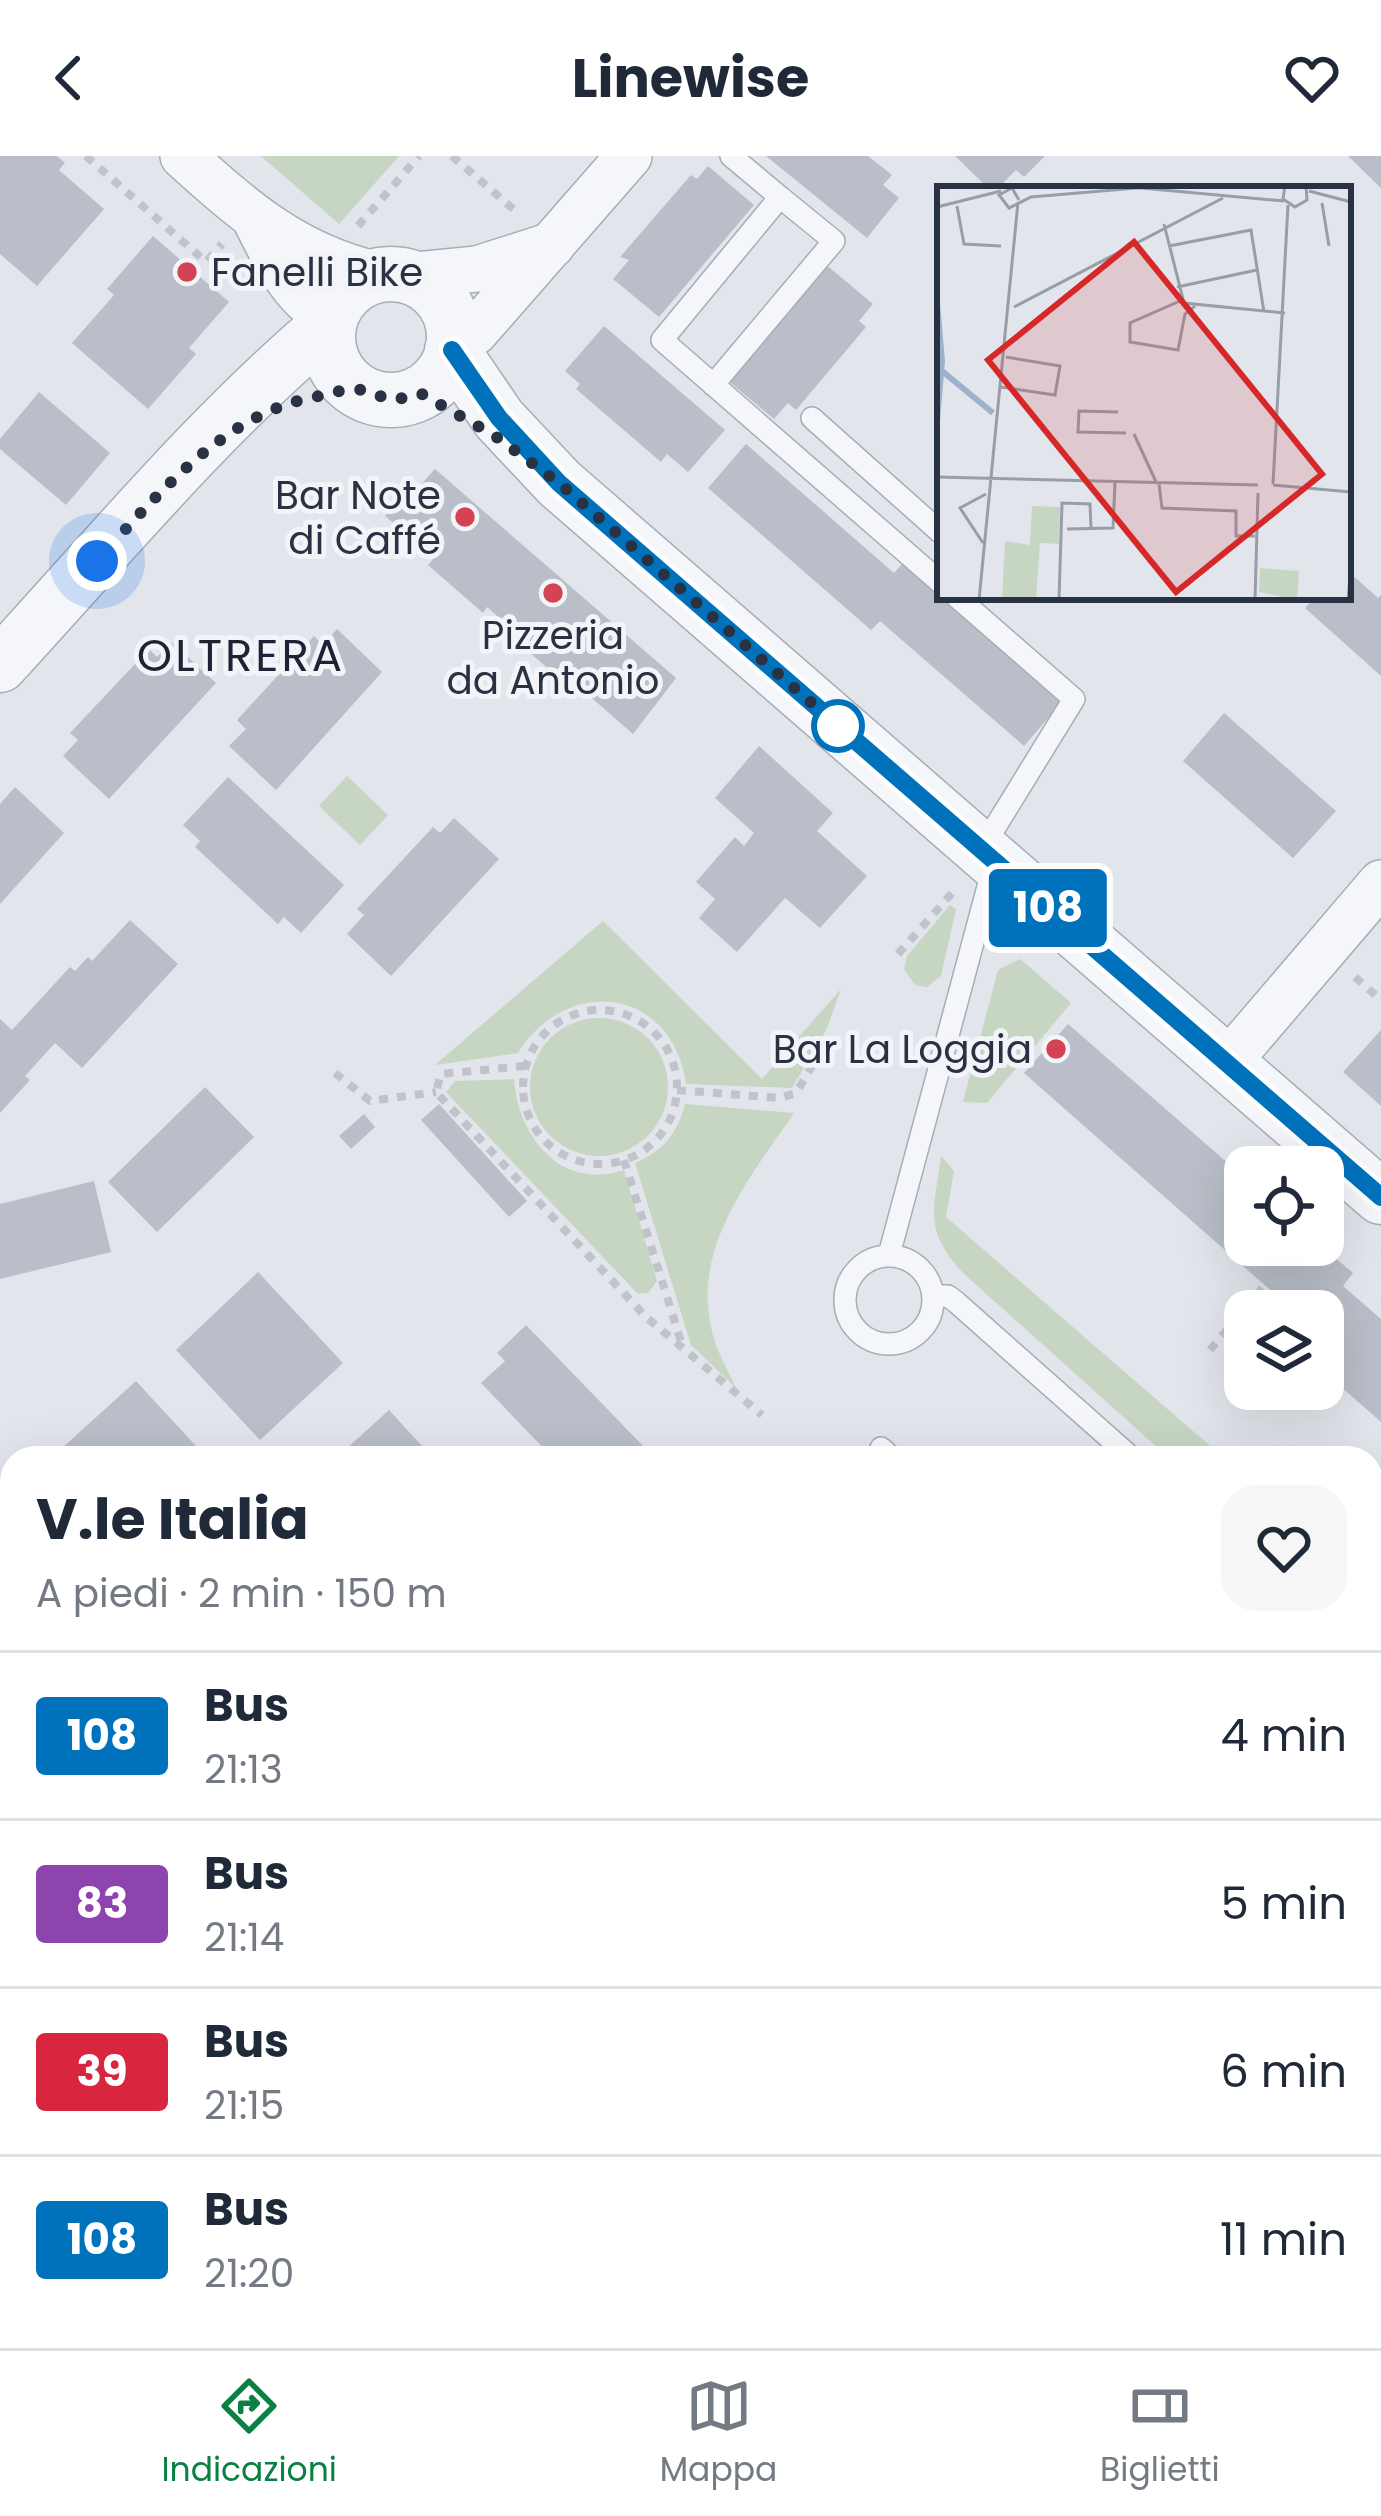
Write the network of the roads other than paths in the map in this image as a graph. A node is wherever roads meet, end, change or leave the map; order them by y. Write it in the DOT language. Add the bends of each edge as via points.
graph roads {
  1 [pos="183,156"];
  2 [pos="629,156"];
  3 [pos="731,156"];
  4 [pos="780,197"];
  5 [pos="252,218"];
  6 [pos="554,244"];
  7 [pos="378,261"];
  8 [pos="330,320"];
  9 [pos="453,347"];
  10 [pos="713,385"];
  11 [pos="357,389"];
  12 [pos="420,393"];
  13 [pos="812,418"];
  14 [pos="182,469"];
  15 [pos="559,483"];
  16 [pos="937,529"];
  17 [pos="937,579"];
  18 [pos="964,600"];
  19 [pos="0,665"];
  20 [pos="977,867"];
  21 [pos="1381,883"];
  22 [pos="1227,1064"];
  23 [pos="1381,1197"];
  24 [pos="889,1256"];
  25 [pos="934,1296"];
  26 [pos="1118,1446"];
  1 -- 5 [label="street"];
  2 -- 6 [label="street"];
  3 -- 4 [label="lane"];
  4 -- 10 [label="lane" via="662,340"];
  4 -- 10 [label="lane" via="834,241"];
  5 -- 7 [label="street" via="325,259"];
  5 -- 8 [label="street" via="303,298"];
  6 -- 7 [label="street" via="477,269"];
  6 -- 9 [label="street"];
  7 -- 8 [label="street"];
  7 -- 9 [label="street" via="444,304"];
  8 -- 11 [label="street" via="333,361"];
  8 -- 14 [label="street" via="238,404"];
  9 -- 12 [label="street" via="439,378"];
  9 -- 15 [label="street" via="499,418"];
  10 -- 17 [label="lane"];
  11 -- 12 [label="street" via="390,400"];
  11 -- 14 [label="street" via="271,412"];
  12 -- 15 [label="street"];
  13 -- 16 [label="lane"];
  14 -- 19 [label="street"];
  15 -- 20 [label="street"];
  18 -- 20 [label="lane" via="1075,699"];
  20 -- 22 [label="street"];
  20 -- 24 [label="lane"];
  21 -- 22 [label="street"];
  22 -- 23 [label="street"];
  24 -- 25 [label="lane" via="922,1270"];
  24 -- 25 [label="lane" via="862,1264 846,1289 856,1330 882,1344 909,1341 928,1322"];
  25 -- 26 [label="lane" via="948,1297"];
}
